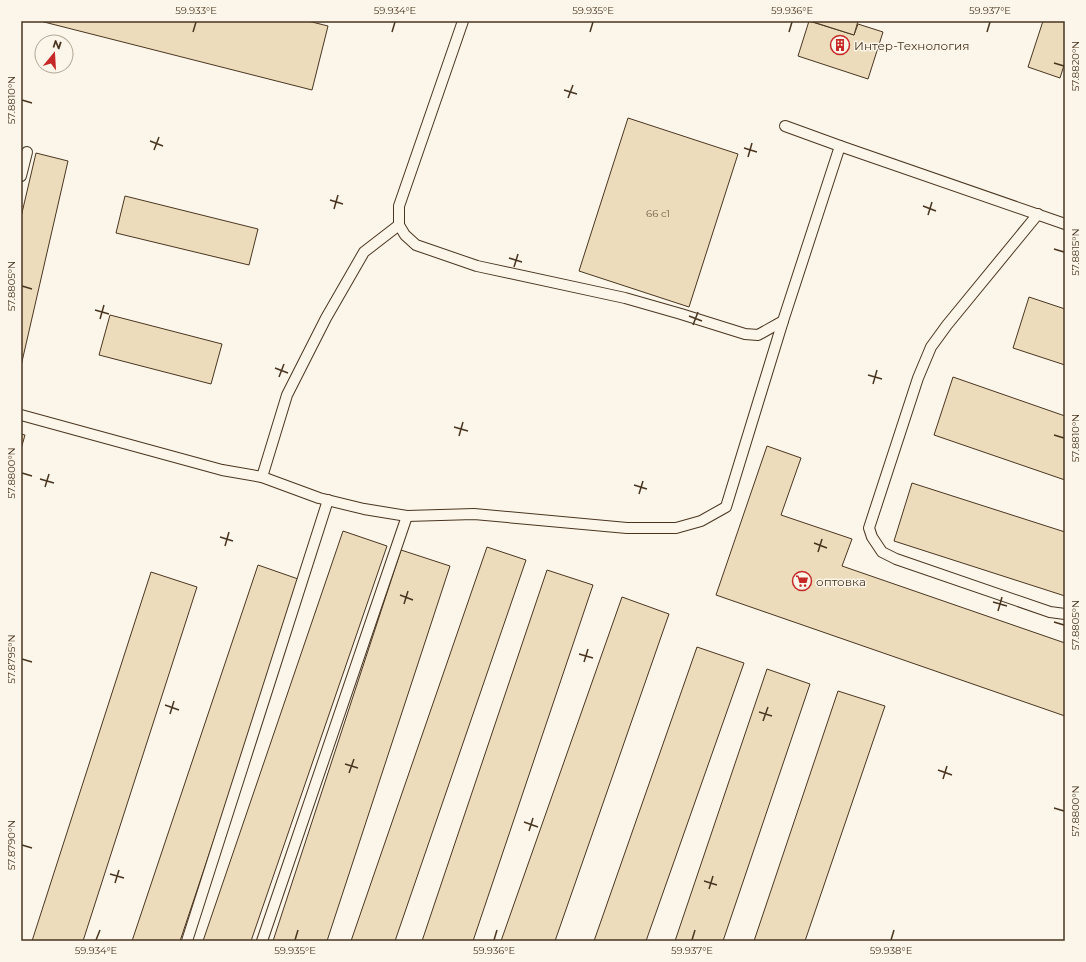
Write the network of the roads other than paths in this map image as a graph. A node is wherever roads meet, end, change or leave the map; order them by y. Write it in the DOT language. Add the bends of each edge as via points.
graph roads {
  1 [pos="463,21"];
  2 [pos="785,126"];
  3 [pos="840,146"];
  4 [pos="26,152"];
  5 [pos="21,176"];
  6 [pos="1038,214"];
  7 [pos="1065,224"];
  8 [pos="400,226"];
  9 [pos="783,321"];
  10 [pos="21,415"];
  11 [pos="262,477"];
  12 [pos="328,500"];
  13 [pos="407,516"];
  14 [pos="1065,614"];
  15 [pos="187,941"];
  16 [pos="262,941"];
  1 -- 8 [label="lane" via="399,206"];
  2 -- 3 [label="lane"];
  3 -- 6 [label="lane"];
  3 -- 9 [label="lane"];
  4 -- 5 [label="lane"];
  6 -- 7 [label="lane"];
  6 -- 14 [label="lane" via="932,347 918,378 869,528 882,552 896,559 1050,612"];
  8 -- 9 [label="lane" via="416,245 477,266 625,298 745,334 758,335"];
  8 -- 11 [label="lane" via="364,252 326,318 287,395"];
  9 -- 13 [label="lane" via="726,507 701,521 676,528 627,528 474,514"];
  10 -- 11 [label="lane" via="222,470"];
  11 -- 12 [label="lane"];
  12 -- 13 [label="lane"];
  12 -- 15 [label="lane"];
  13 -- 16 [label="lane"];
}
